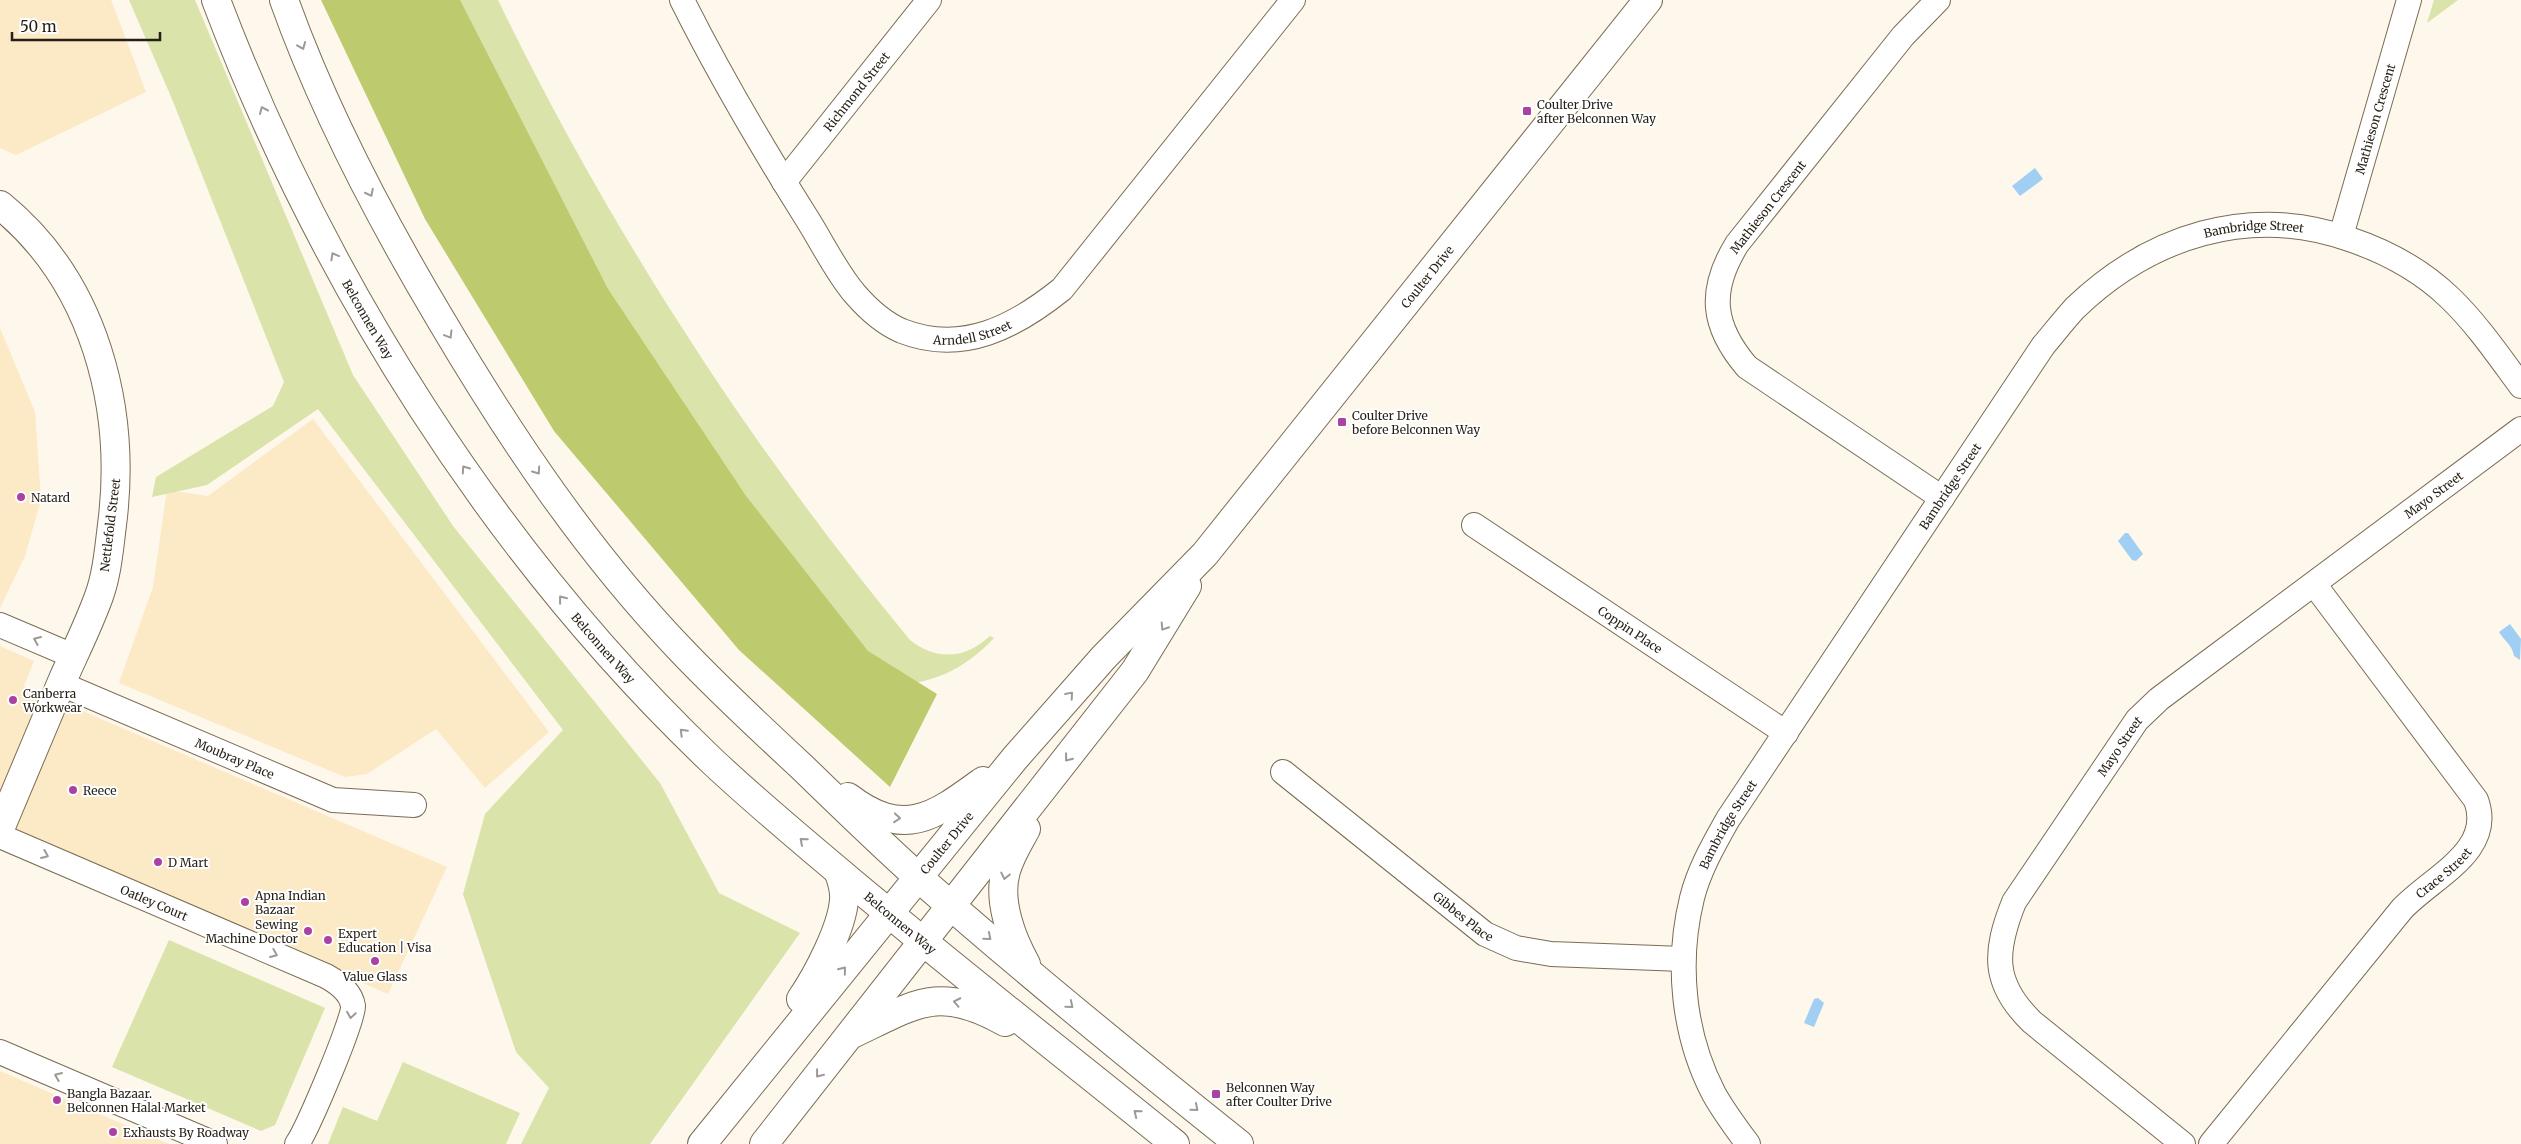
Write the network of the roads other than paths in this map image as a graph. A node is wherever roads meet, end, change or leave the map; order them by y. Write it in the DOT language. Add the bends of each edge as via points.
graph roads {
  1 [pos="216,0"];
  2 [pos="284,0"];
  3 [pos="682,0"];
  4 [pos="929,0"];
  5 [pos="1293,0"];
  6 [pos="1648,0"];
  7 [pos="1938,0"];
  8 [pos="2408,0"];
  9 [pos="784,182"];
  10 [pos="0,205"];
  11 [pos="2341,236"];
  12 [pos="2521,386"];
  13 [pos="2521,429"];
  14 [pos="1942,498"];
  15 [pos="1474,525"];
  16 [pos="1206,554"];
  17 [pos="2314,584"];
  18 [pos="0,625"];
  19 [pos="73,656"];
  20 [pos="62,684"];
  21 [pos="757,725"];
  22 [pos="1786,733"];
  23 [pos="1015,758"];
  24 [pos="1283,772"];
  25 [pos="1048,785"];
  26 [pos="414,805"];
  27 [pos="0,829"];
  28 [pos="0,836"];
  29 [pos="840,873"];
  30 [pos="918,877"];
  31 [pos="951,905"];
  32 [pos="889,914"];
  33 [pos="922,941"];
  34 [pos="1683,959"];
  35 [pos="1032,974"];
  36 [pos="849,1035"];
  37 [pos="0,1052"];
  38 [pos="1064,1054"];
  39 [pos="215,1144"];
  40 [pos="297,1144"];
  41 [pos="688,1144"];
  42 [pos="702,1144"];
  43 [pos="764,1144"];
  44 [pos="1175,1144"];
  45 [pos="1239,1144"];
  46 [pos="1748,1144"];
  47 [pos="2183,1144"];
  48 [pos="2211,1144"];
  29 -- 1 [label="main road, Belconnen Way, one-way" via="712,762 641,690 515,540 387,350 329,247 284,160"];
  2 -- 21 [label="main road, one-way" via="323,97 390,232 474,377 564,510 615,574 680,650"];
  3 -- 9 [label="street, Arndell Street"];
  4 -- 9 [label="street, Richmond Street"];
  5 -- 9 [label="street, Arndell Street" via="1062,289 1033,312 1001,329 964,338 934,339 902,331 875,316 854,293"];
  6 -- 16 [label="main road, Coulter Drive"];
  7 -- 14 [label="street, Mathieson Crescent" via="1903,36 1737,244 1725,263 1717,294 1720,322 1730,347 1747,367"];
  8 -- 11 [label="street, Mathieson Crescent"];
  10 -- 19 [label="main road, Nettlefold Street" via="18,220 67,281 97,346 112,408 116,494 108,553 99,595"];
  11 -- 12 [label="street, Bambridge Street" via="2365,244 2409,267 2449,297"];
  11 -- 14 [label="street, Bambridge Street" via="2280,223 2238,225 2194,235 2152,253 2112,278 2075,309 2043,346"];
  13 -- 17 [label="street, Mayo Street"];
  14 -- 22 [label="street, Bambridge Street"];
  15 -- 22 [label="street, Coppin Place"];
  23 -- 16 [label="main road, Coulter Drive, one-way" via="1104,657"];
  16 -- 25 [label="main road, Coulter Drive, one-way" via="1135,671"];
  17 -- 47 [label="street, Mayo Street" via="2159,699 2137,720 2014,902 2003,929 2001,970 2015,1005"];
  17 -- 48 [label="street, Crace Street" via="2476,800 2480,812 2479,834 2468,853 2402,909"];
  19 -- 18 [label="street, one-way"];
  19 -- 20 [label="main road, Nettlefold Street"];
  20 -- 26 [label="street, Moubray Place" via="333,800"];
  20 -- 27 [label="main road, Nettlefold Street"];
  21 -- 23 [label="main road, one-way" via="855,802 895,819 924,818 941,812"];
  21 -- 30 [label="main road"];
  22 -- 34 [label="street, Bambridge Street" via="1728,819 1707,857 1693,897"];
  23 -- 30 [label="main road, Coulter Drive"];
  24 -- 34 [label="street, Gibbes Place" via="1485,934 1516,948 1551,954"];
  25 -- 31 [label="main road, Coulter Drive"];
  25 -- 35 [label="main road, one-way" via="1012,858 1003,892 1011,932"];
  28 -- 40 [label="street, Oatley Court, one-way" via="326,976 340,985 353,1006 349,1027"];
  29 -- 32 [label="main road, Belconnen Way"];
  29 -- 41 [label="main road" via="844,902 816,977"];
  30 -- 31 [label="main road"];
  30 -- 32 [label="main road, Coulter Drive"];
  31 -- 33 [label="main road, Coulter Drive"];
  31 -- 35 [label="main road, one-way"];
  32 -- 33 [label="main road, Belconnen Way"];
  42 -- 32 [label="main road, Coulter Drive, one-way"];
  33 -- 36 [label="main road, Coulter Drive"];
  33 -- 38 [label="main road, Belconnen Way"];
  34 -- 46 [label="street, Bambridge Street" via="1688,1014 1705,1073 1725,1112"];
  35 -- 45 [label="main road, one-way"];
  38 -- 36 [label="main road, one-way" via="973,1006 946,1000 906,1008"];
  36 -- 43 [label="main road, Coulter Drive, one-way"];
  39 -- 37 [label="street, one-way"];
  44 -- 38 [label="main road, Belconnen Way, one-way"];
}
